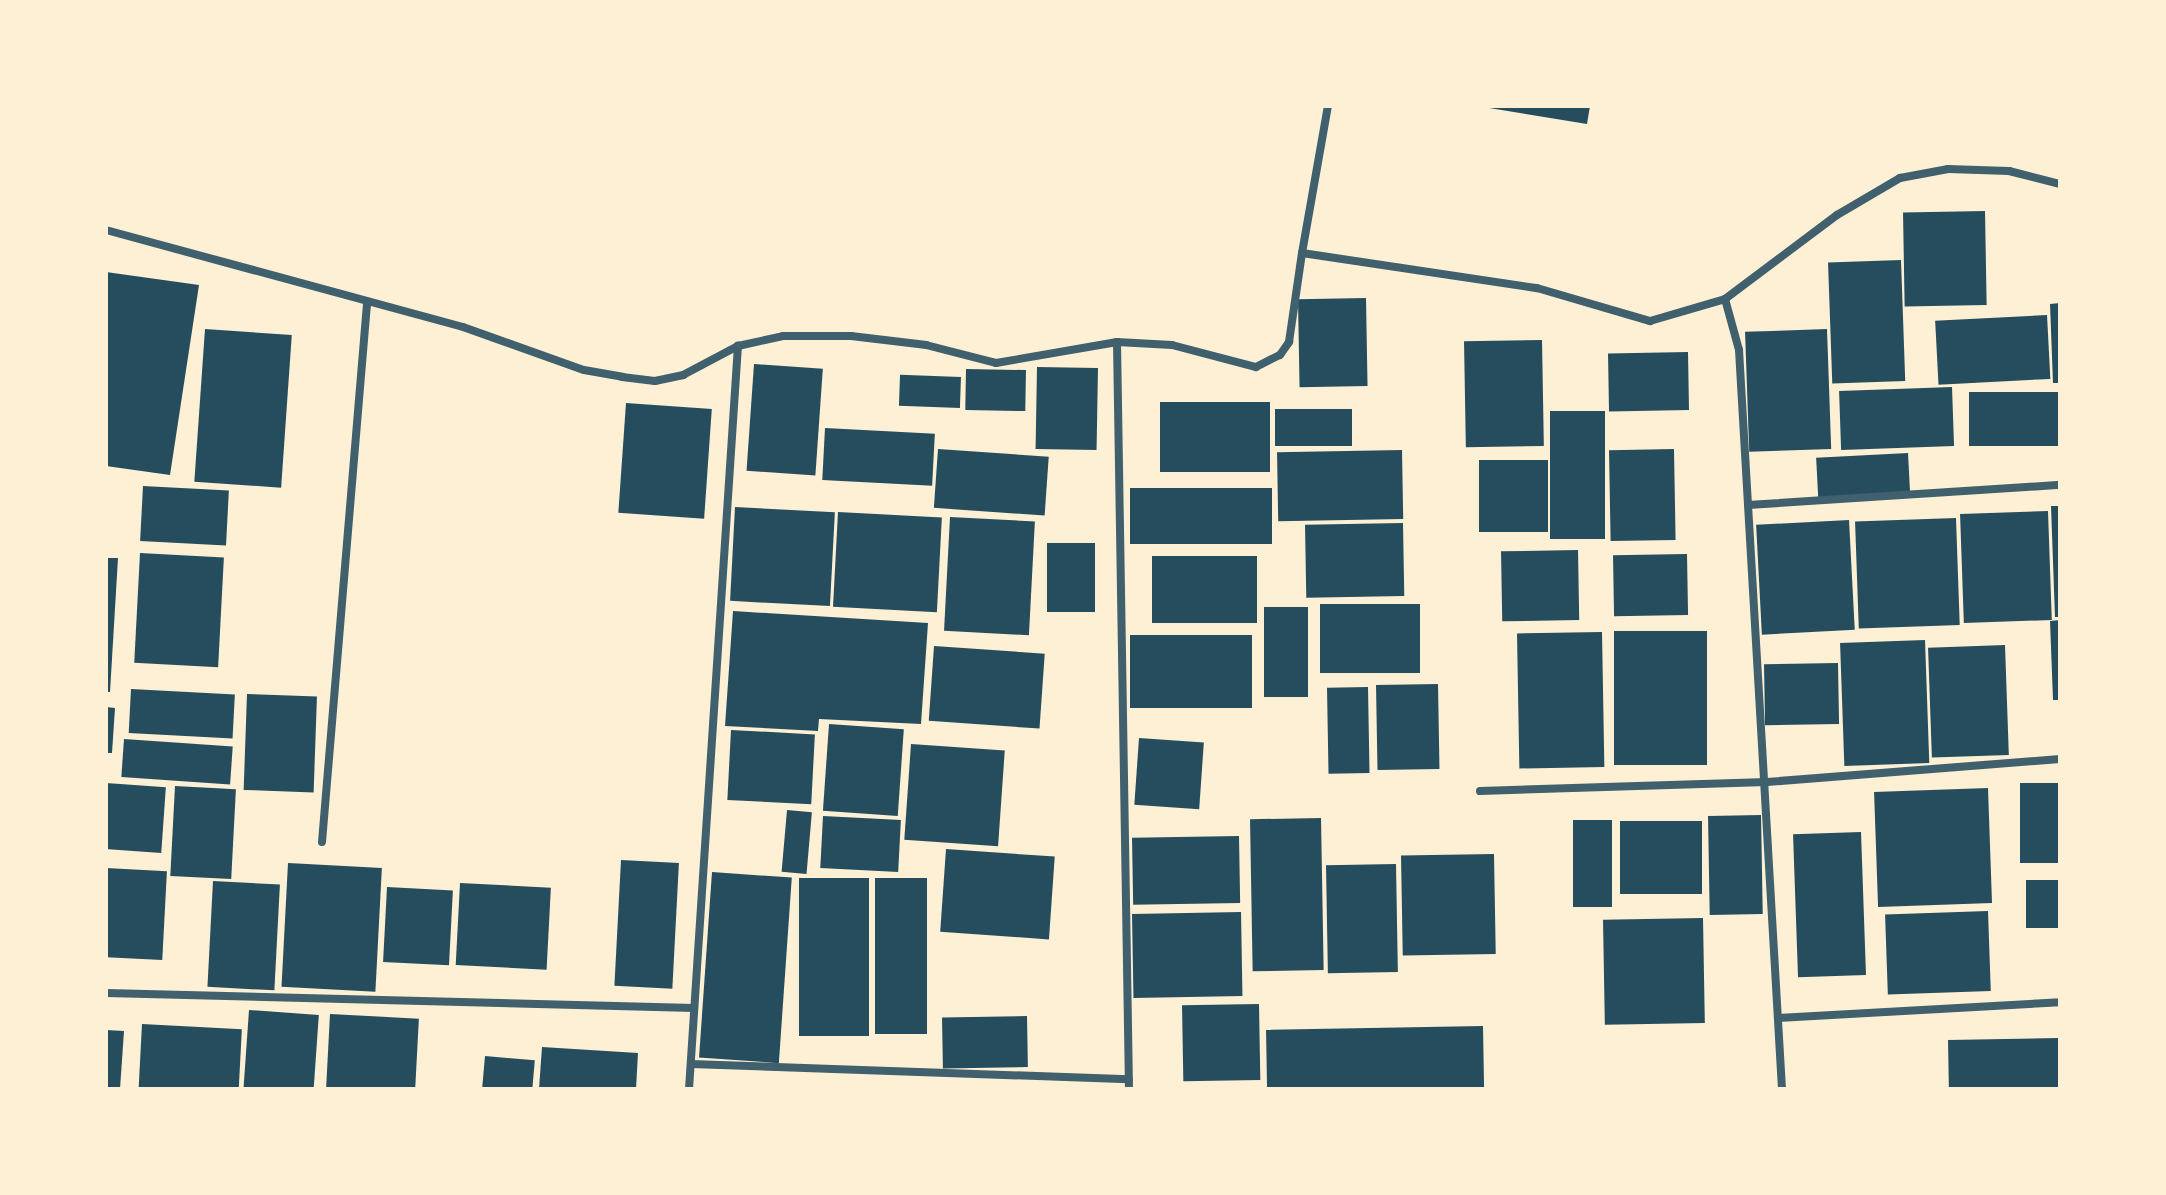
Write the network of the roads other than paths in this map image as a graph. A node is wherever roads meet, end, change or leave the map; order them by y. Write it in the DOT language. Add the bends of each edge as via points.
graph roads {
  1 [pos="1328,106"];
  2 [pos="2060,184"];
  3 [pos="106,230"];
  4 [pos="1302,253"];
  5 [pos="1725,299"];
  6 [pos="367,304"];
  7 [pos="1117,342"];
  8 [pos="738,346"];
  9 [pos="2060,485"];
  10 [pos="1748,505"];
  11 [pos="2060,759"];
  12 [pos="1767,782"];
  13 [pos="1480,791"];
  14 [pos="322,842"];
  15 [pos="106,993"];
  16 [pos="2060,1002"];
  17 [pos="694,1008"];
  18 [pos="1778,1018"];
  19 [pos="691,1064"];
  20 [pos="1129,1079"];
  21 [pos="689,1089"];
  22 [pos="1129,1089"];
  23 [pos="1782,1089"];
  1 -- 4 [label="street"];
  2 -- 5 [label="street" via="2009,171 1948,169 1900,178 1837,215"];
  3 -- 6 [label="street"];
  4 -- 5 [label="street" via="1537,288 1650,321"];
  4 -- 7 [label="street" via="1289,342 1268,363 1256,367 1172,345"];
  5 -- 10 [label="street" via="1739,350"];
  6 -- 8 [label="street" via="463,327 584,370 655,381 683,375"];
  6 -- 14 [label="street"];
  7 -- 8 [label="street" via="996,363 926,345 851,336 783,336"];
  7 -- 20 [label="street"];
  8 -- 17 [label="street"];
  9 -- 10 [label="street"];
  10 -- 12 [label="street"];
  11 -- 12 [label="street"];
  12 -- 13 [label="street"];
  12 -- 18 [label="street"];
  15 -- 17 [label="street"];
  16 -- 18 [label="street"];
  17 -- 19 [label="street"];
  18 -- 23 [label="street"];
  19 -- 20 [label="street"];
  19 -- 21 [label="street"];
  20 -- 22 [label="street"];
}
